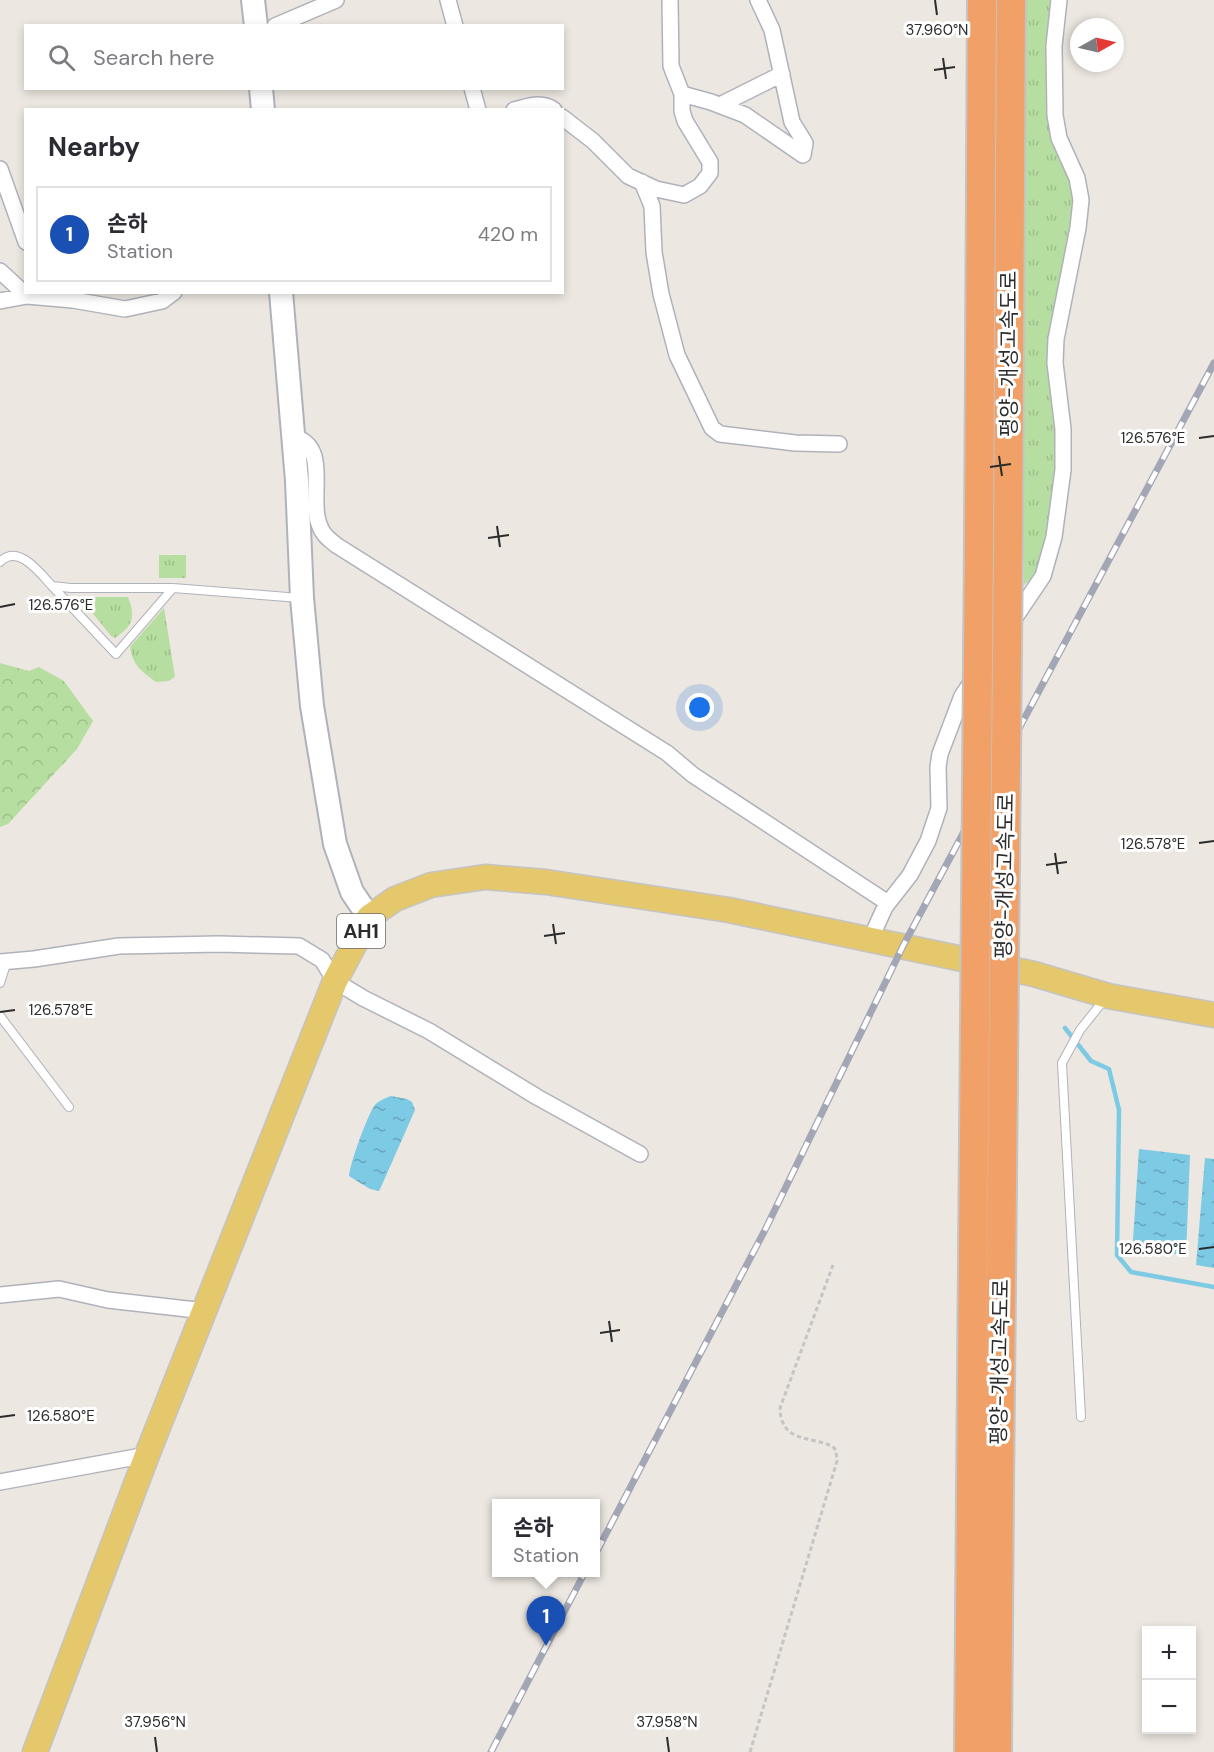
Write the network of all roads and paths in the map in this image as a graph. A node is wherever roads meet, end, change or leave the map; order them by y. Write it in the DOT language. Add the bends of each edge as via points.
graph roads {
  1 [pos="253,0"];
  2 [pos="336,0"];
  3 [pos="448,0"];
  4 [pos="670,0"];
  5 [pos="758,0"];
  6 [pos="982,0"];
  7 [pos="1011,0"];
  8 [pos="1059,0"];
  9 [pos="255,24"];
  10 [pos="280,24"];
  11 [pos="454,24"];
  12 [pos="782,74"];
  13 [pos="261,90"];
  14 [pos="473,90"];
  15 [pos="682,94"];
  16 [pos="720,105"];
  17 [pos="263,108"];
  18 [pos="477,108"];
  19 [pos="520,108"];
  20 [pos="552,108"];
  21 [pos="564,119"];
  22 [pos="0,169"];
  23 [pos="642,182"];
  24 [pos="24,236"];
  25 [pos="0,271"];
  26 [pos="24,293"];
  27 [pos="171,294"];
  28 [pos="281,294"];
  29 [pos="27,296"];
  30 [pos="68,296"];
  31 [pos="0,301"];
  32 [pos="294,437"];
  33 [pos="839,444"];
  34 [pos="0,562"];
  35 [pos="52,586"];
  36 [pos="173,588"];
  37 [pos="302,598"];
  38 [pos="888,903"];
  39 [pos="369,917"];
  40 [pos="870,940"];
  41 [pos="3,962"];
  42 [pos="335,981"];
  43 [pos="0,983"];
  44 [pos="1108,996"];
  45 [pos="1214,1015"];
  46 [pos="0,1016"];
  47 [pos="69,1107"];
  48 [pos="640,1154"];
  49 [pos="833,1265"];
  50 [pos="0,1294"];
  51 [pos="205,1311"];
  52 [pos="1081,1417"];
  53 [pos="147,1455"];
  54 [pos="0,1482"];
  55 [pos="35,1752"];
  56 [pos="750,1752"];
  57 [pos="969,1752"];
  58 [pos="998,1752"];
  1 -- 9 [label="street"];
  2 -- 10 [label="street"];
  3 -- 11 [label="street"];
  4 -- 15 [label="street" via="671,66"];
  5 -- 12 [label="street" via="772,30"];
  6 -- 57 [label="highway, 평양-개성고속도로, bridge"];
  7 -- 58 [label="highway, 평양-개성고속도로, bridge"];
  8 -- 38 [label="street" via="1054,46 1055,115 1081,200 1056,339 1063,470 1054,537 1043,576 962,696 940,754 939,808 928,841 910,875"];
  12 -- 16 [label="street"];
  12 -- 16 [label="street" via="792,122 805,143 803,155 745,115"];
  13 -- 17 [label="street"];
  14 -- 18 [label="street"];
  15 -- 16 [label="street"];
  15 -- 23 [label="street" via="685,121 710,162 710,173 700,186 684,195"];
  19 -- 20 [label="street"];
  21 -- 23 [label="street" via="628,176"];
  22 -- 24 [label="street"];
  23 -- 33 [label="street" via="652,206 661,294 677,355 712,428 720,434"];
  25 -- 26 [label="street"];
  27 -- 30 [label="street" via="162,301 125,309"];
  28 -- 32 [label="street"];
  29 -- 30 [label="street"];
  29 -- 31 [label="street"];
  32 -- 37 [label="street"];
  32 -- 38 [label="street" via="302,439 313,451 318,516 324,535 330,540 668,753 693,775"];
  34 -- 35 [label="lane" via="14,556 30,562"];
  35 -- 36 [label="lane"];
  35 -- 36 [label="lane" via="116,654"];
  36 -- 37 [label="lane"];
  37 -- 39 [label="street" via="312,706 335,844 352,892"];
  38 -- 40 [label="street"];
  39 -- 40 [label="main road, AH1" via="395,899 431,885 485,877 546,882 729,910"];
  39 -- 42 [label="main road, AH1"];
  40 -- 44 [label="main road, AH1" via="1034,974"];
  41 -- 42 [label="street" via="119,946 299,946 322,960"];
  41 -- 43 [label="lane"];
  42 -- 48 [label="street"];
  42 -- 51 [label="main road, AH1"];
  44 -- 45 [label="main road, AH1"];
  44 -- 52 [label="lane" via="1080,1030 1062,1063"];
  46 -- 47 [label="lane"];
  49 -- 56 [label="path" via="780,1408 780,1418 792,1435 832,1446 837,1461"];
  50 -- 51 [label="street" via="59,1289 108,1300"];
  51 -- 53 [label="main road, AH1"];
  53 -- 54 [label="street"];
  53 -- 55 [label="main road, AH1"];
}
